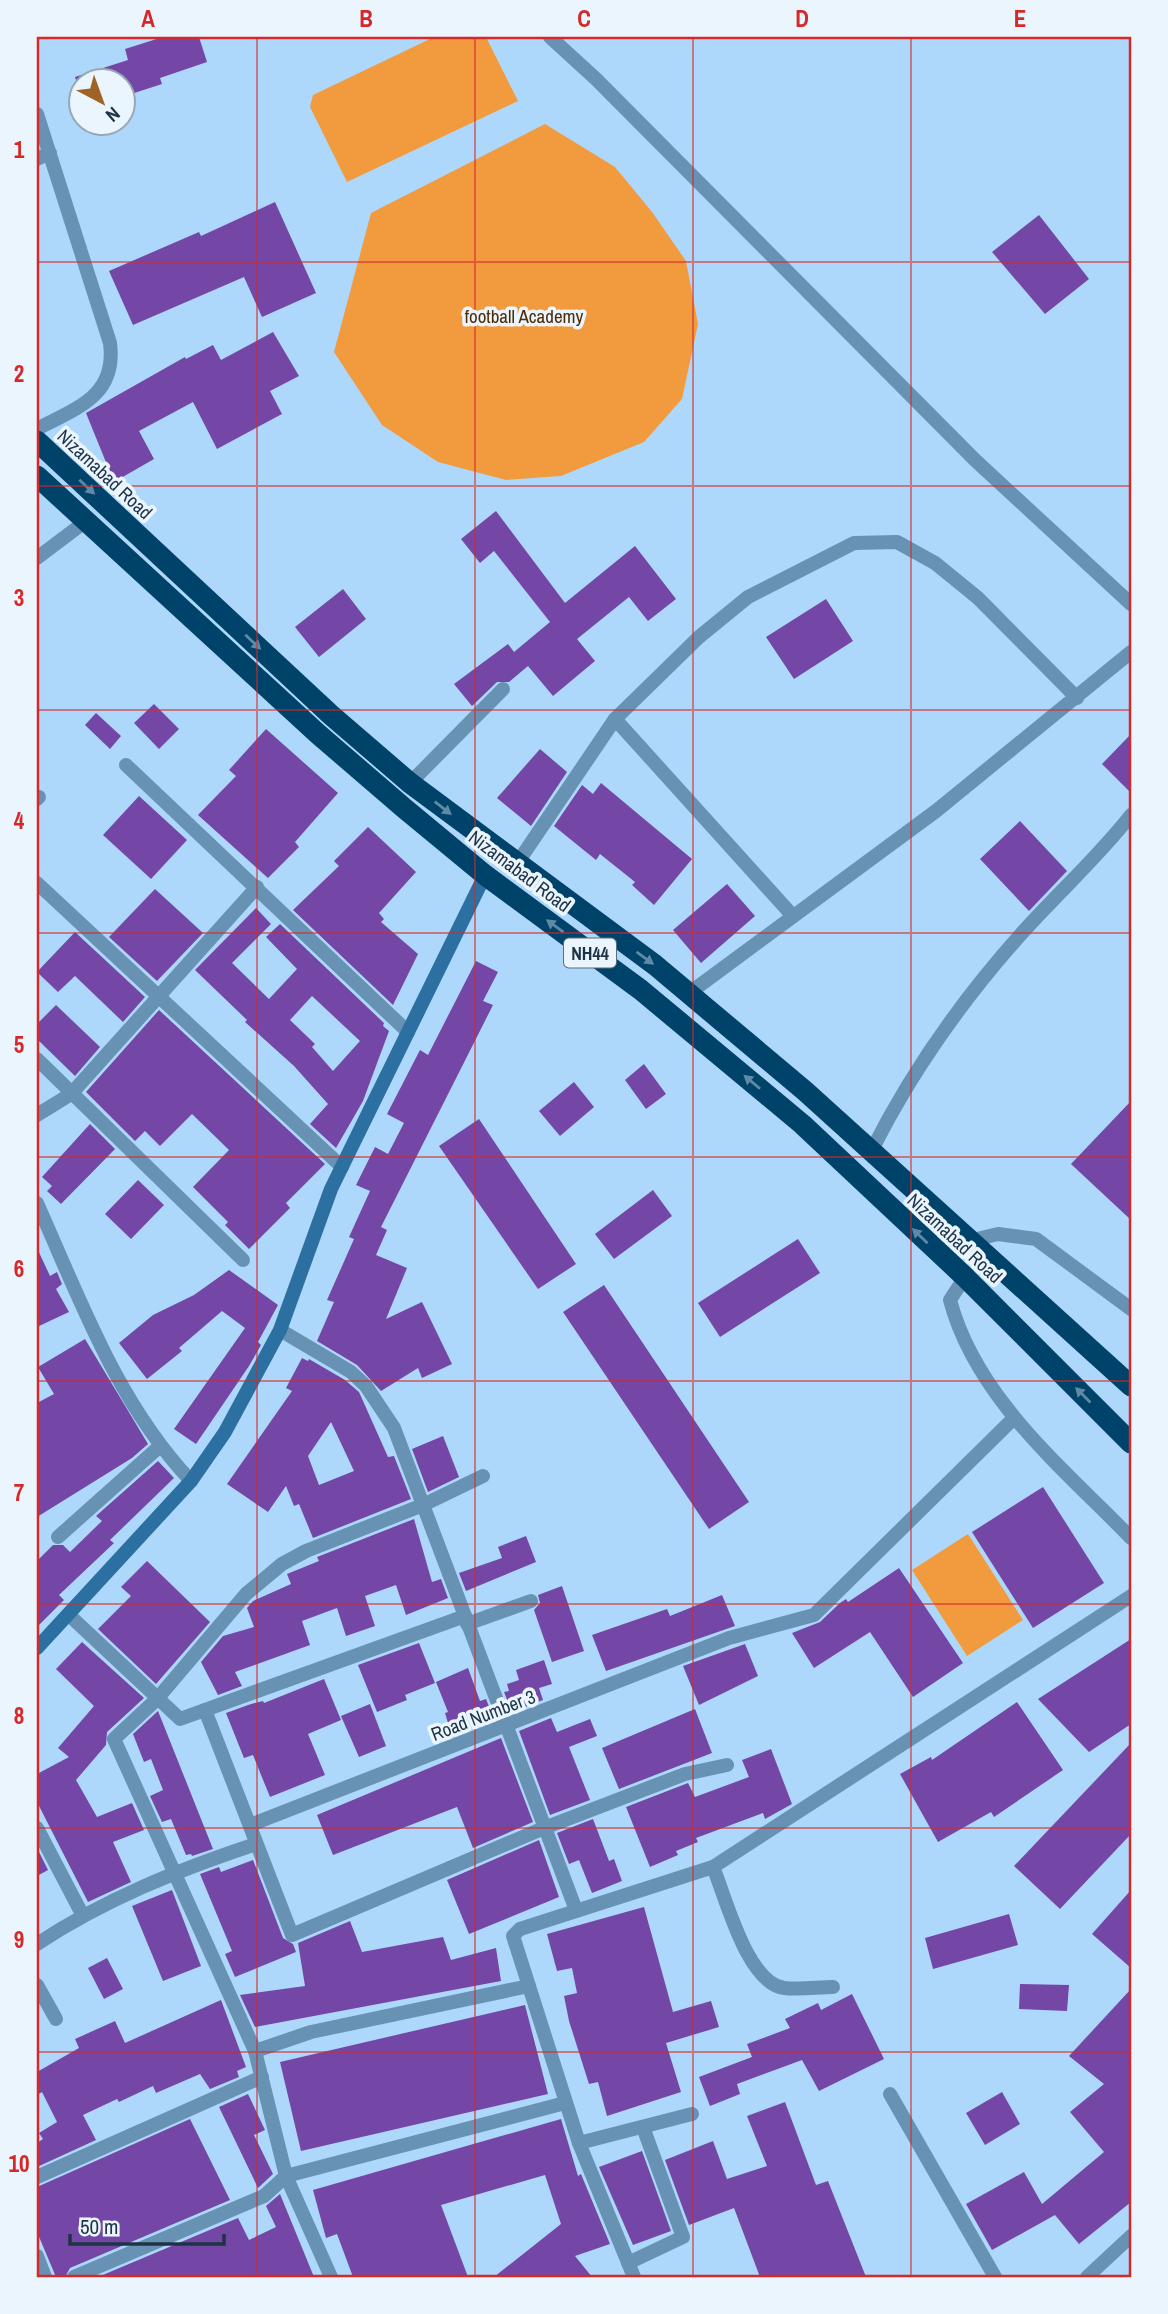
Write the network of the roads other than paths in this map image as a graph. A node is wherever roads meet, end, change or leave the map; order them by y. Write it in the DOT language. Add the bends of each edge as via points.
graph roads {
  1 [pos="551,37"];
  2 [pos="37,114"];
  3 [pos="43,156"];
  4 [pos="37,429"];
  5 [pos="37,441"];
  6 [pos="37,476"];
  7 [pos="86,521"];
  8 [pos="37,558"];
  9 [pos="1131,604"];
  10 [pos="1131,652"];
  11 [pos="503,689"];
  12 [pos="1077,698"];
  13 [pos="615,719"];
  14 [pos="126,765"];
  15 [pos="411,783"];
  16 [pos="1131,815"];
  17 [pos="516,864"];
  18 [pos="485,875"];
  19 [pos="37,883"];
  20 [pos="257,887"];
  21 [pos="792,915"];
  22 [pos="160,995"];
  23 [pos="688,995"];
  24 [pos="408,1032"];
  25 [pos="37,1059"];
  26 [pos="71,1094"];
  27 [pos="37,1115"];
  28 [pos="871,1152"];
  29 [pos="342,1167"];
  30 [pos="37,1203"];
  31 [pos="969,1241"];
  32 [pos="243,1260"];
  33 [pos="965,1277"];
  34 [pos="1131,1309"];
  35 [pos="280,1330"];
  36 [pos="1131,1386"];
  37 [pos="1013,1418"];
  38 [pos="1131,1443"];
  39 [pos="159,1447"];
  40 [pos="484,1476"];
  41 [pos="191,1480"];
  42 [pos="423,1505"];
  43 [pos="58,1537"];
  44 [pos="1131,1538"];
  45 [pos="1131,1596"];
  46 [pos="531,1601"];
  47 [pos="69,1615"];
  48 [pos="466,1620"];
  49 [pos="37,1648"];
  50 [pos="157,1699"];
  51 [pos="205,1710"];
  52 [pos="508,1727"];
  53 [pos="727,1765"];
  54 [pos="250,1825"];
  55 [pos="37,1828"];
  56 [pos="544,1828"];
  57 [pos="256,1844"];
  58 [pos="713,1867"];
  59 [pos="173,1872"];
  60 [pos="576,1910"];
  61 [pos="82,1914"];
  62 [pos="37,1944"];
  63 [pos="37,1985"];
  64 [pos="529,1986"];
  65 [pos="833,1987"];
  66 [pos="56,2019"];
  67 [pos="255,2051"];
  68 [pos="262,2077"];
  69 [pos="890,2094"];
  70 [pos="565,2103"];
  71 [pos="692,2113"];
  72 [pos="643,2127"];
  73 [pos="579,2143"];
  74 [pos="286,2176"];
  75 [pos="37,2177"];
  76 [pos="1131,2236"];
  77 [pos="37,2256"];
  78 [pos="628,2263"];
  79 [pos="45,2277"];
  80 [pos="74,2277"];
  81 [pos="331,2277"];
  82 [pos="634,2277"];
  83 [pos="995,2277"];
  84 [pos="1087,2277"];
  1 -- 9 [label="street" via="975,460"];
  2 -- 3 [label="street"];
  3 -- 4 [label="street" via="110,343 113,363 98,393"];
  5 -- 15 [label="highway, Nizamabad Road / NH44, one-way" via="331,715"];
  6 -- 7 [label="highway, Nizamabad Road / NH44"];
  7 -- 8 [label="street"];
  7 -- 18 [label="highway, Nizamabad Road / NH44" via="318,734"];
  10 -- 12 [label="street"];
  11 -- 15 [label="street"];
  12 -- 13 [label="street" via="978,598 935,563 897,542 854,543 748,597 699,637"];
  12 -- 21 [label="street" via="936,811"];
  13 -- 17 [label="street"];
  13 -- 21 [label="street"];
  14 -- 20 [label="street"];
  15 -- 17 [label="highway, Nizamabad Road / NH44, one-way"];
  16 -- 28 [label="street" via="948,1021 902,1091"];
  17 -- 23 [label="highway, Nizamabad Road / NH44, one-way"];
  18 -- 24 [label="street"];
  33 -- 18 [label="highway, Nizamabad Road / NH44, one-way" via="802,1124 641,990"];
  19 -- 22 [label="street"];
  20 -- 22 [label="street"];
  20 -- 24 [label="street"];
  21 -- 23 [label="street"];
  22 -- 26 [label="street"];
  22 -- 29 [label="street"];
  23 -- 28 [label="highway, Nizamabad Road / NH44"];
  24 -- 29 [label="street"];
  25 -- 26 [label="street"];
  26 -- 27 [label="street"];
  26 -- 32 [label="street"];
  28 -- 31 [label="highway, Nizamabad Road / NH44"];
  29 -- 35 [label="street"];
  30 -- 39 [label="street" via="107,1360"];
  31 -- 34 [label="street" via="998,1234 1036,1239"];
  31 -- 36 [label="highway, Nizamabad Road / NH44"];
  33 -- 37 [label="street" via="950,1300 959,1334"];
  38 -- 33 [label="highway, Nizamabad Road / NH44, one-way"];
  35 -- 41 [label="street" via="225,1432"];
  35 -- 42 [label="street" via="351,1372 366,1387 394,1428"];
  37 -- 44 [label="street"];
  37 -- 52 [label="street, Road Number 3" via="814,1615 729,1638"];
  39 -- 41 [label="street"];
  39 -- 43 [label="street"];
  40 -- 42 [label="street"];
  41 -- 47 [label="street"];
  42 -- 48 [label="street"];
  42 -- 50 [label="street" via="306,1551 265,1577"];
  45 -- 58 [label="street"];
  46 -- 48 [label="street"];
  47 -- 49 [label="street"];
  47 -- 50 [label="street"];
  48 -- 51 [label="street"];
  48 -- 52 [label="street"];
  50 -- 51 [label="street" via="180,1719"];
  50 -- 59 [label="street" via="114,1740"];
  51 -- 54 [label="street"];
  52 -- 54 [label="street, Road Number 3"];
  52 -- 56 [label="street"];
  53 -- 56 [label="street" via="685,1774"];
  54 -- 57 [label="street"];
  55 -- 61 [label="street"];
  56 -- 57 [label="street" via="292,1935"];
  56 -- 60 [label="street"];
  57 -- 59 [label="street"];
  58 -- 60 [label="street"];
  58 -- 65 [label="street" via="748,1954 763,1977 782,1988"];
  59 -- 61 [label="street"];
  59 -- 67 [label="street"];
  60 -- 64 [label="street" via="520,1929 513,1936"];
  61 -- 62 [label="street"];
  63 -- 66 [label="street"];
  64 -- 67 [label="street" via="312,2032"];
  64 -- 70 [label="street"];
  67 -- 68 [label="street"];
  68 -- 74 [label="street"];
  68 -- 75 [label="street"];
  69 -- 83 [label="street"];
  70 -- 73 [label="street"];
  70 -- 74 [label="street"];
  71 -- 72 [label="street"];
  72 -- 73 [label="street"];
  72 -- 78 [label="street" via="683,2237"];
  73 -- 78 [label="street"];
  74 -- 80 [label="street" via="264,2196"];
  74 -- 81 [label="street"];
  76 -- 84 [label="street"];
  77 -- 79 [label="street"];
  78 -- 82 [label="street"];
}
